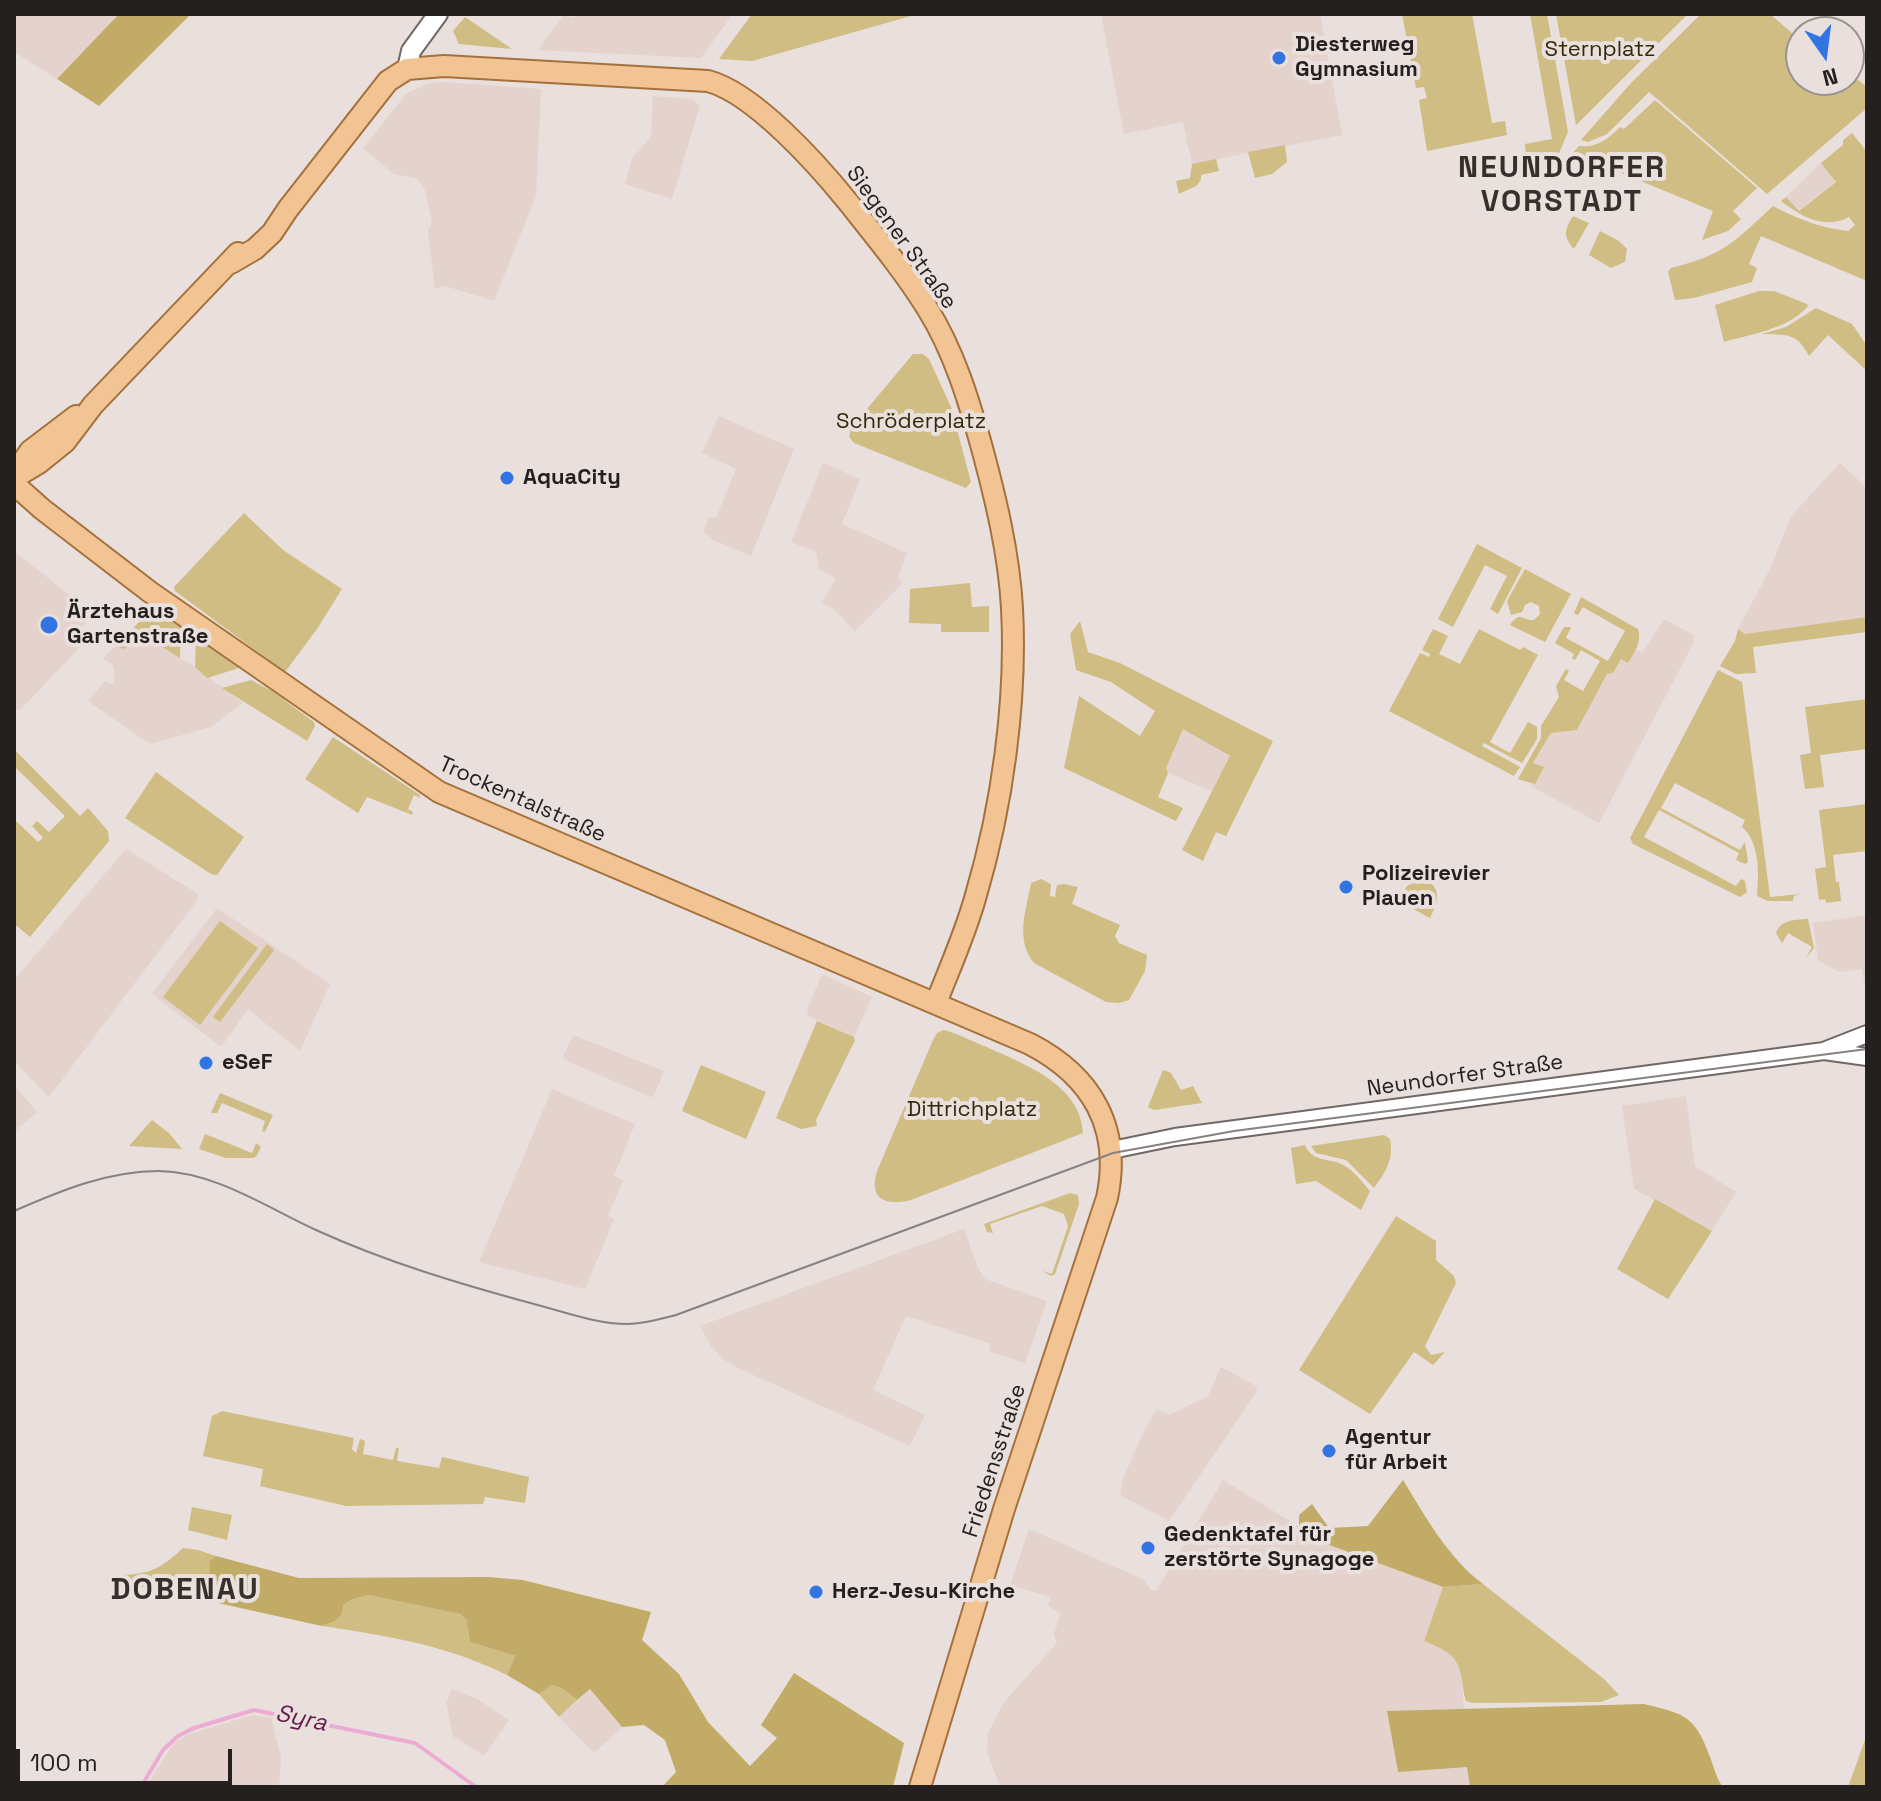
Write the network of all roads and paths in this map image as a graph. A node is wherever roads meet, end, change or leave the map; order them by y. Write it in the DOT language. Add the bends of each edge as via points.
graph roads {
  1 [pos="438,14"];
  2 [pos="407,69"];
  3 [pos="14,479"];
  4 [pos="936,1003"];
  5 [pos="1867,1034"];
  6 [pos="1824,1051"];
  7 [pos="1867,1057"];
  8 [pos="1112,1150"];
  9 [pos="920,1787"];
  1 -- 2 [label="main road" via="411,51"];
  2 -- 3 [label="main road" via="388,81 263,242 231,263 93,405 36,445"];
  2 -- 4 [label="main road, Siegener Straße" via="474,66 678,78 721,86 786,135 831,181 928,309 976,428 1001,525 1012,608 1009,701 996,808 976,895"];
  3 -- 4 [label="main road, Trockentalstraße" via="42,509 150,592 422,783"];
  4 -- 8 [label="main road" via="1030,1044 1071,1071 1092,1098"];
  5 -- 6 [label="street, Neundorfer Straße"];
  6 -- 7 [label="street, Neundorfer Straße"];
  6 -- 8 [label="street, Neundorfer Straße" via="1190,1134"];
  8 -- 9 [label="main road, Friedensstraße" via="1105,1206 1004,1509"];
}
